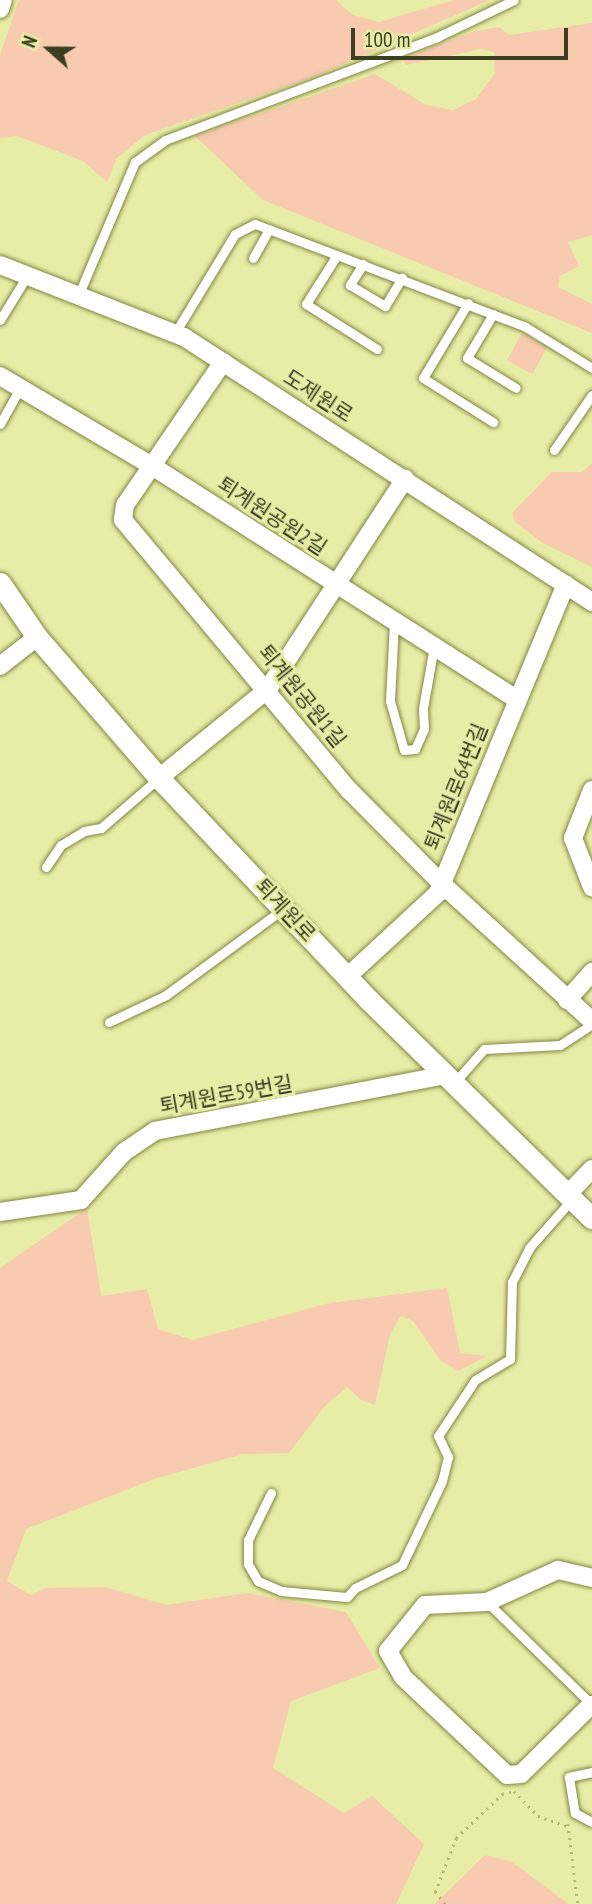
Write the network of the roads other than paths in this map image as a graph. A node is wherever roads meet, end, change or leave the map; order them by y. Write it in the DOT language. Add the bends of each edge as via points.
graph roads {
  1 [pos="3,0"];
  2 [pos="514,0"];
  3 [pos="0,9"];
  4 [pos="268,229"];
  5 [pos="337,254"];
  6 [pos="253,258"];
  7 [pos="363,264"];
  8 [pos="0,265"];
  9 [pos="27,276"];
  10 [pos="402,278"];
  11 [pos="78,296"];
  12 [pos="468,303"];
  13 [pos="493,314"];
  14 [pos="0,320"];
  15 [pos="175,333"];
  16 [pos="377,349"];
  17 [pos="223,362"];
  18 [pos="592,368"];
  19 [pos="0,376"];
  20 [pos="20,388"];
  21 [pos="516,388"];
  22 [pos="592,395"];
  23 [pos="493,422"];
  24 [pos="0,424"];
  25 [pos="554,450"];
  26 [pos="152,466"];
  27 [pos="405,478"];
  28 [pos="0,583"];
  29 [pos="336,584"];
  30 [pos="566,584"];
  31 [pos="591,600"];
  32 [pos="394,620"];
  33 [pos="37,637"];
  34 [pos="434,646"];
  35 [pos="0,666"];
  36 [pos="268,689"];
  37 [pos="517,699"];
  38 [pos="159,778"];
  39 [pos="592,790"];
  40 [pos="46,867"];
  41 [pos="442,884"];
  42 [pos="592,887"];
  43 [pos="284,908"];
  44 [pos="592,972"];
  45 [pos="346,977"];
  46 [pos="567,1000"];
  47 [pos="109,1021"];
  48 [pos="592,1023"];
  49 [pos="449,1079"];
  50 [pos="592,1168"];
  51 [pos="570,1197"];
  52 [pos="0,1212"];
  53 [pos="592,1217"];
  54 [pos="271,1493"];
  55 [pos="592,1578"];
  56 [pos="487,1602"];
  57 [pos="592,1705"];
  58 [pos="592,1772"];
  59 [pos="592,1822"];
  1 -- 3 [label="street"];
  2 -- 11 [label="lane" via="438,37 165,141 135,162"];
  4 -- 5 [label="lane"];
  4 -- 6 [label="lane"];
  4 -- 15 [label="lane" via="255,224 236,234"];
  5 -- 7 [label="lane"];
  5 -- 16 [label="lane" via="306,304"];
  7 -- 10 [label="lane"];
  7 -- 10 [label="lane" via="350,285 385,306"];
  8 -- 9 [label="street, 도제원로"];
  9 -- 11 [label="street, 도제원로"];
  9 -- 14 [label="lane"];
  10 -- 12 [label="lane"];
  11 -- 15 [label="street, 도제원로"];
  12 -- 13 [label="lane"];
  12 -- 23 [label="lane" via="423,378"];
  13 -- 18 [label="lane" via="524,326"];
  13 -- 21 [label="lane" via="467,358"];
  15 -- 17 [label="street, 도제원로"];
  17 -- 26 [label="street, 퇴계원공원1길"];
  17 -- 27 [label="street, 도제원로"];
  19 -- 20 [label="street, 퇴계원공원2길"];
  20 -- 24 [label="lane"];
  20 -- 26 [label="street, 퇴계원공원2길"];
  22 -- 25 [label="lane"];
  26 -- 29 [label="street, 퇴계원공원2길"];
  26 -- 36 [label="street, 퇴계원공원1길" via="125,505 124,520"];
  27 -- 29 [label="street"];
  27 -- 30 [label="street, 도제원로"];
  28 -- 33 [label="street, 퇴계원로"];
  29 -- 32 [label="street, 퇴계원공원2길"];
  29 -- 36 [label="street"];
  30 -- 31 [label="street, 도제원로"];
  30 -- 37 [label="street, 퇴계원로64번길"];
  32 -- 34 [label="street, 퇴계원공원2길"];
  32 -- 34 [label="lane" via="390,701 404,750 415,749 424,729 423,708"];
  33 -- 35 [label="street"];
  33 -- 38 [label="street, 퇴계원로"];
  34 -- 37 [label="street, 퇴계원공원2길"];
  36 -- 38 [label="street"];
  36 -- 41 [label="street, 퇴계원공원1길" via="349,790"];
  37 -- 41 [label="street, 퇴계원로64번길"];
  38 -- 40 [label="lane" via="101,828 84,831 61,845"];
  38 -- 43 [label="street, 퇴계원로"];
  39 -- 42 [label="street" via="573,838"];
  41 -- 45 [label="street, 퇴계원로64번길" via="438,893"];
  41 -- 46 [label="street, 퇴계원공원1길"];
  43 -- 45 [label="street, 퇴계원로"];
  43 -- 47 [label="lane" via="166,995"];
  44 -- 46 [label="street"];
  45 -- 49 [label="street, 퇴계원로"];
  46 -- 48 [label="street, 퇴계원공원1길"];
  48 -- 49 [label="lane" via="560,1045 484,1049"];
  49 -- 51 [label="street, 퇴계원로"];
  49 -- 52 [label="street, 퇴계원로59번길" via="155,1131 124,1152 81,1200"];
  50 -- 51 [label="street"];
  51 -- 53 [label="street, 퇴계원로"];
  51 -- 54 [label="lane" via="529,1248 512,1282 510,1359 475,1380 438,1436 448,1457 442,1481 402,1565 355,1588 347,1597 281,1591 258,1581 248,1564 248,1540"];
  55 -- 56 [label="street" via="558,1570"];
  56 -- 57 [label="lane"];
  56 -- 57 [label="street" via="425,1605 388,1651 403,1677 507,1775 521,1774"];
  58 -- 59 [label="lane" via="569,1777 575,1813"];
}
